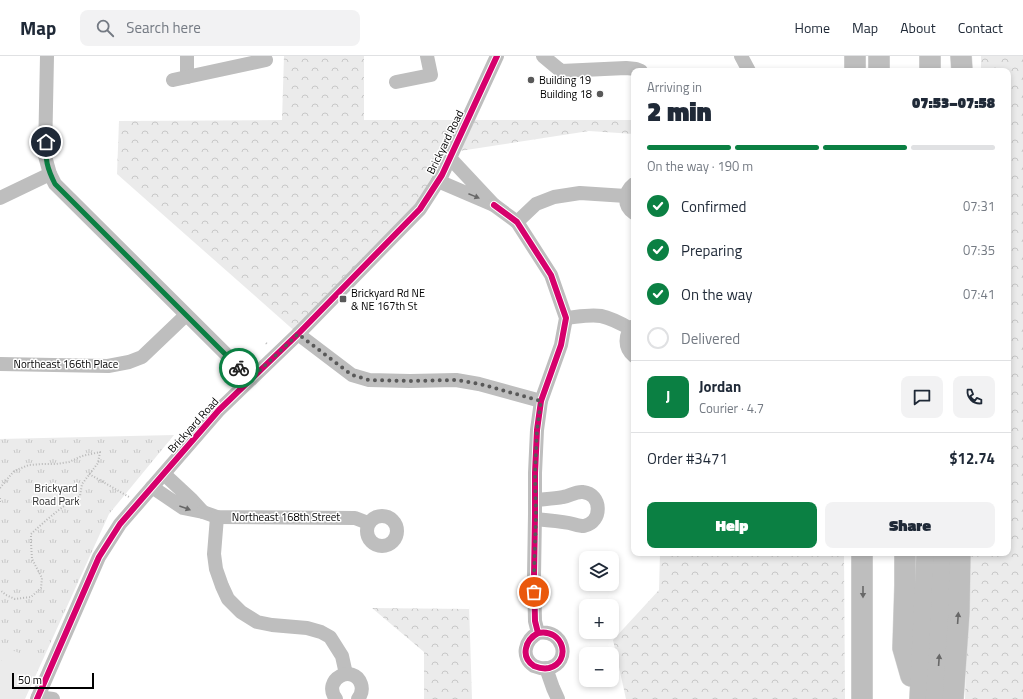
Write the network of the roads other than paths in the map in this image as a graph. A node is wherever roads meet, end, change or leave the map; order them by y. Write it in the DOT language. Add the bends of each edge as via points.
graph roads {
  1 [pos="47,56"];
  2 [pos="187,56"];
  3 [pos="427,56"];
  4 [pos="497,56"];
  5 [pos="542,56"];
  6 [pos="741,56"];
  7 [pos="841,56"];
  8 [pos="855,56"];
  9 [pos="879,56"];
  10 [pos="918,56"];
  11 [pos="930,56"];
  12 [pos="947,56"];
  13 [pos="961,56"];
  14 [pos="266,60"];
  15 [pos="243,61"];
  16 [pos="628,62"];
  17 [pos="747,68"];
  18 [pos="841,68"];
  19 [pos="856,68"];
  20 [pos="879,68"];
  21 [pos="919,68"];
  22 [pos="930,68"];
  23 [pos="948,68"];
  24 [pos="962,68"];
  25 [pos="187,77"];
  26 [pos="173,80"];
  27 [pos="396,82"];
  28 [pos="450,158"];
  29 [pos="50,174"];
  30 [pos="438,181"];
  31 [pos="631,186"];
  32 [pos="626,196"];
  33 [pos="0,199"];
  34 [pos="494,205"];
  35 [pos="0,209"];
  36 [pos="631,210"];
  37 [pos="517,222"];
  38 [pos="186,315"];
  39 [pos="566,318"];
  40 [pos="631,328"];
  41 [pos="631,330"];
  42 [pos="298,334"];
  43 [pos="631,353"];
  44 [pos="0,364"];
  45 [pos="251,379"];
  46 [pos="541,401"];
  47 [pos="164,474"];
  48 [pos="152,487"];
  49 [pos="535,500"];
  50 [pos="203,512"];
  51 [pos="217,517"];
  52 [pos="535,519"];
  53 [pos="368,524"];
  54 [pos="862,556"];
  55 [pos="904,556"];
  56 [pos="915,556"];
  57 [pos="928,556"];
  58 [pos="944,556"];
  59 [pos="960,556"];
  60 [pos="538,633"];
  61 [pos="546,668"];
  62 [pos="346,674"];
  63 [pos="911,676"];
  64 [pos="38,698"];
  65 [pos="53,699"];
  66 [pos="336,699"];
  67 [pos="358,699"];
  68 [pos="558,699"];
  69 [pos="862,699"];
  70 [pos="909,699"];
  71 [pos="920,699"];
  72 [pos="936,699"];
  73 [pos="953,699"];
  1 -- 29 [label="street" via="45,156"];
  2 -- 25 [label="street"];
  3 -- 27 [label="street" via="431,75"];
  4 -- 28 [label="street, Brickyard Road"];
  5 -- 16 [label="street" via="561,71"];
  6 -- 17 [label="street"];
  7 -- 18 [label="highway"];
  8 -- 19 [label="highway"];
  9 -- 20 [label="highway"];
  10 -- 21 [label="highway"];
  11 -- 22 [label="highway"];
  12 -- 23 [label="highway"];
  13 -- 24 [label="highway"];
  14 -- 15 [label="street"];
  15 -- 25 [label="street"];
  25 -- 26 [label="street"];
  28 -- 30 [label="street, Brickyard Road"];
  28 -- 34 [label="street"];
  29 -- 33 [label="street"];
  29 -- 38 [label="street" via="55,184"];
  30 -- 34 [label="street, one-way"];
  30 -- 42 [label="street, Brickyard Road" via="420,209"];
  31 -- 32 [label="street"];
  32 -- 36 [label="street" via="626,202"];
  32 -- 37 [label="street" via="580,193 554,197 536,204"];
  33 -- 35 [label="street"];
  34 -- 37 [label="street"];
  37 -- 39 [label="street" via="551,275"];
  38 -- 44 [label="street, Northeast 166th Place" via="142,357 129,362 108,366"];
  38 -- 45 [label="street"];
  39 -- 40 [label="street" via="601,316"];
  39 -- 46 [label="street" via="560,345"];
  41 -- 43 [label="street" via="626,339 626,345"];
  42 -- 45 [label="street, Brickyard Road"];
  42 -- 46 [label="street" via="352,375 369,380 456,380"];
  45 -- 47 [label="street, Brickyard Road" via="219,410"];
  46 -- 49 [label="street" via="537,430"];
  47 -- 48 [label="street, Brickyard Road"];
  47 -- 50 [label="street, Northeast 168th Street"];
  48 -- 50 [label="street, Northeast 168th Street, one-way" via="183,508"];
  48 -- 64 [label="street, Brickyard Road" via="120,524 100,557"];
  49 -- 52 [label="street"];
  49 -- 52 [label="street" via="585,492 594,497 598,510 595,519 584,526"];
  50 -- 51 [label="street, Northeast 168th Street"];
  51 -- 53 [label="street, Northeast 168th Street" via="355,518"];
  51 -- 62 [label="street" via="214,554 216,569 228,599 241,612 257,622 307,628 330,637 342,656"];
  52 -- 60 [label="street" via="534,577"];
  54 -- 69 [label="highway, one-way"];
  55 -- 63 [label="highway" via="903,648"];
  56 -- 63 [label="highway"];
  57 -- 71 [label="highway"];
  72 -- 58 [label="highway, one-way"];
  73 -- 59 [label="highway, one-way"];
  60 -- 61 [label="street" via="527,644 526,654 535,666"];
  60 -- 61 [label="street" via="553,635 562,647 559,662"];
  61 -- 68 [label="street"];
  62 -- 66 [label="street" via="338,677 332,685"];
  62 -- 67 [label="street" via="355,676 361,684"];
  63 -- 70 [label="highway"];
  64 -- 65 [label="street"];
}
